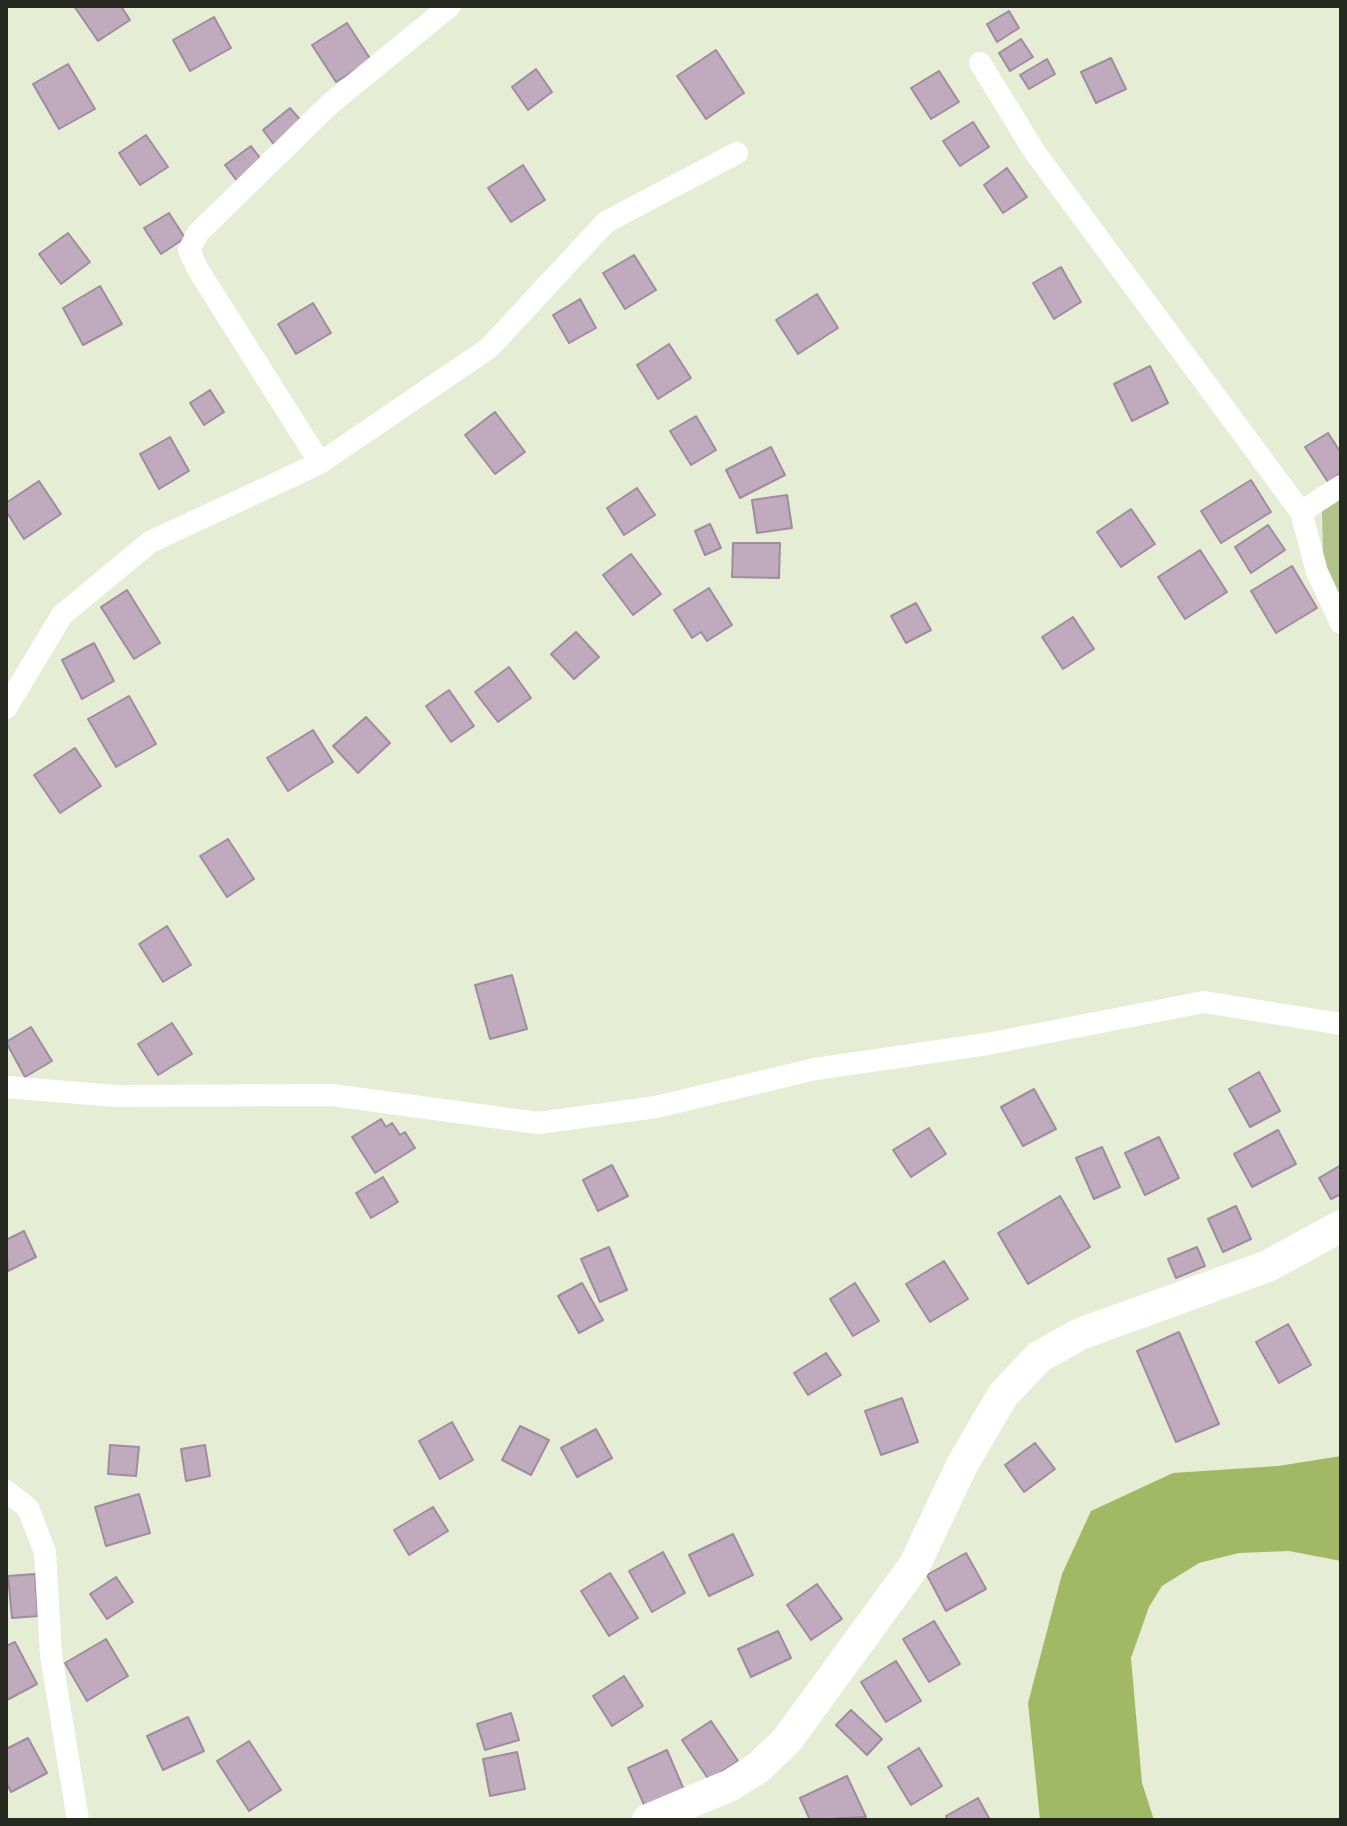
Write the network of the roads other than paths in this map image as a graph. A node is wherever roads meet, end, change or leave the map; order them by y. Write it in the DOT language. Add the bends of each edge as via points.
graph roads {
  1 [pos="450,6"];
  2 [pos="980,63"];
  3 [pos="737,153"];
  4 [pos="320,463"];
  5 [pos="1341,486"];
  6 [pos="1301,512"];
  7 [pos="1341,623"];
  8 [pos="6,708"];
  9 [pos="1341,1024"];
  10 [pos="6,1087"];
  11 [pos="1341,1226"];
  12 [pos="6,1491"];
  13 [pos="78,1820"];
  14 [pos="648,1820"];
  1 -- 4 [label="street" via="330,104 198,233 189,250"];
  2 -- 6 [label="street" via="1036,154"];
  3 -- 4 [label="street" via="606,222 489,348"];
  4 -- 8 [label="street" via="150,542 62,615"];
  5 -- 6 [label="street"];
  6 -- 7 [label="street" via="1317,572"];
  9 -- 10 [label="street" via="1204,1002 987,1044 815,1069 656,1107 538,1123 332,1095 115,1096"];
  11 -- 14 [label="main road" via="1268,1266 1080,1334 1039,1357 1003,1395 963,1463 914,1566 787,1740 731,1785"];
  12 -- 13 [label="street" via="28,1508 45,1552 51,1655"];
}
